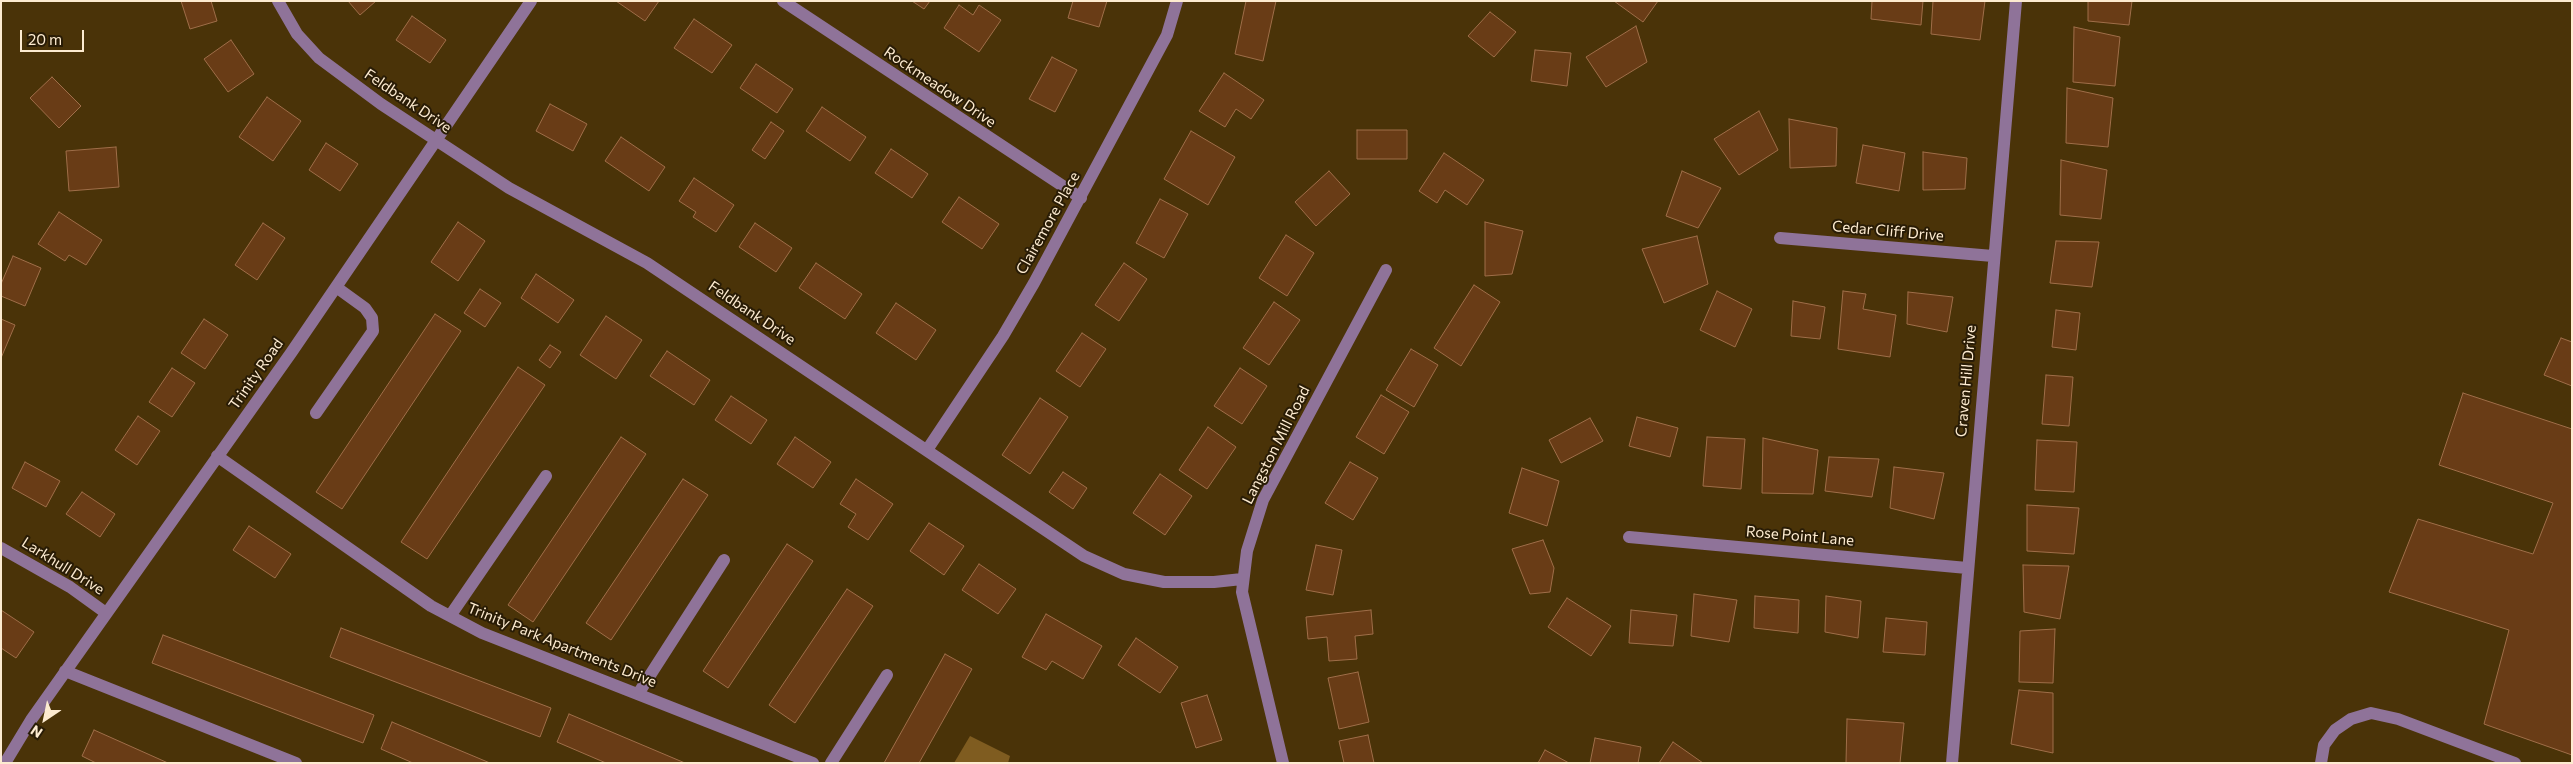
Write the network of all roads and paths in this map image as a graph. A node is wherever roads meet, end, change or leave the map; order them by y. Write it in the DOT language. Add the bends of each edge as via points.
graph roads {
  1 [pos="278,1"];
  2 [pos="532,1"];
  3 [pos="783,1"];
  4 [pos="1177,1"];
  5 [pos="2016,1"];
  6 [pos="437,141"];
  7 [pos="1081,198"];
  8 [pos="1780,238"];
  9 [pos="1993,256"];
  10 [pos="1386,270"];
  11 [pos="336,287"];
  12 [pos="316,414"];
  13 [pos="927,450"];
  14 [pos="218,456"];
  15 [pos="546,476"];
  16 [pos="1630,537"];
  17 [pos="1,548"];
  18 [pos="724,560"];
  19 [pos="1967,568"];
  20 [pos="1242,579"];
  21 [pos="106,613"];
  22 [pos="450,616"];
  23 [pos="65,671"];
  24 [pos="887,675"];
  25 [pos="638,694"];
  26 [pos="5,763"];
  27 [pos="296,763"];
  28 [pos="813,763"];
  29 [pos="831,763"];
  30 [pos="1283,763"];
  31 [pos="1952,763"];
  32 [pos="2321,763"];
  33 [pos="2515,763"];
  1 -- 6 [label="street, Feldbank Drive" via="296,34 319,58"];
  2 -- 6 [label="street, Trinity Road"];
  3 -- 7 [label="street, Rockmeadow Drive"];
  4 -- 7 [label="street, Clairemore Place" via="1167,35"];
  5 -- 9 [label="street, Craven Hill Drive"];
  6 -- 11 [label="street, Trinity Road"];
  6 -- 13 [label="street, Feldbank Drive" via="509,188 647,262"];
  7 -- 13 [label="street, Clairemore Place" via="1003,336"];
  8 -- 9 [label="street, Cedar Cliff Drive"];
  9 -- 19 [label="street, Craven Hill Drive"];
  10 -- 20 [label="street, Langston Mill Road" via="1264,500 1253,528"];
  11 -- 12 [label="street" via="364,308 372,318 373,331"];
  11 -- 14 [label="street, Trinity Road"];
  13 -- 20 [label="street, Feldbank Drive" via="1084,556 1124,574 1164,582"];
  14 -- 21 [label="street, Trinity Road"];
  14 -- 22 [label="street, Trinity Park Apartments Drive" via="431,606"];
  15 -- 22 [label="street"];
  16 -- 19 [label="street, Rose Point Lane"];
  17 -- 21 [label="street, Larkhull Drive" via="18,555"];
  18 -- 25 [label="street"];
  19 -- 31 [label="street, Craven Hill Drive"];
  20 -- 30 [label="street, Langston Mill Road" via="1247,614"];
  21 -- 23 [label="street, Trinity Road"];
  22 -- 25 [label="street, Trinity Park Apartments Drive" via="482,633"];
  23 -- 26 [label="street, Trinity Road"];
  23 -- 27 [label="street"];
  24 -- 29 [label="street"];
  25 -- 28 [label="street, Trinity Park Apartments Drive"];
  32 -- 33 [label="street" via="2324,745 2335,730 2351,719 2371,713 2398,719"];
}
